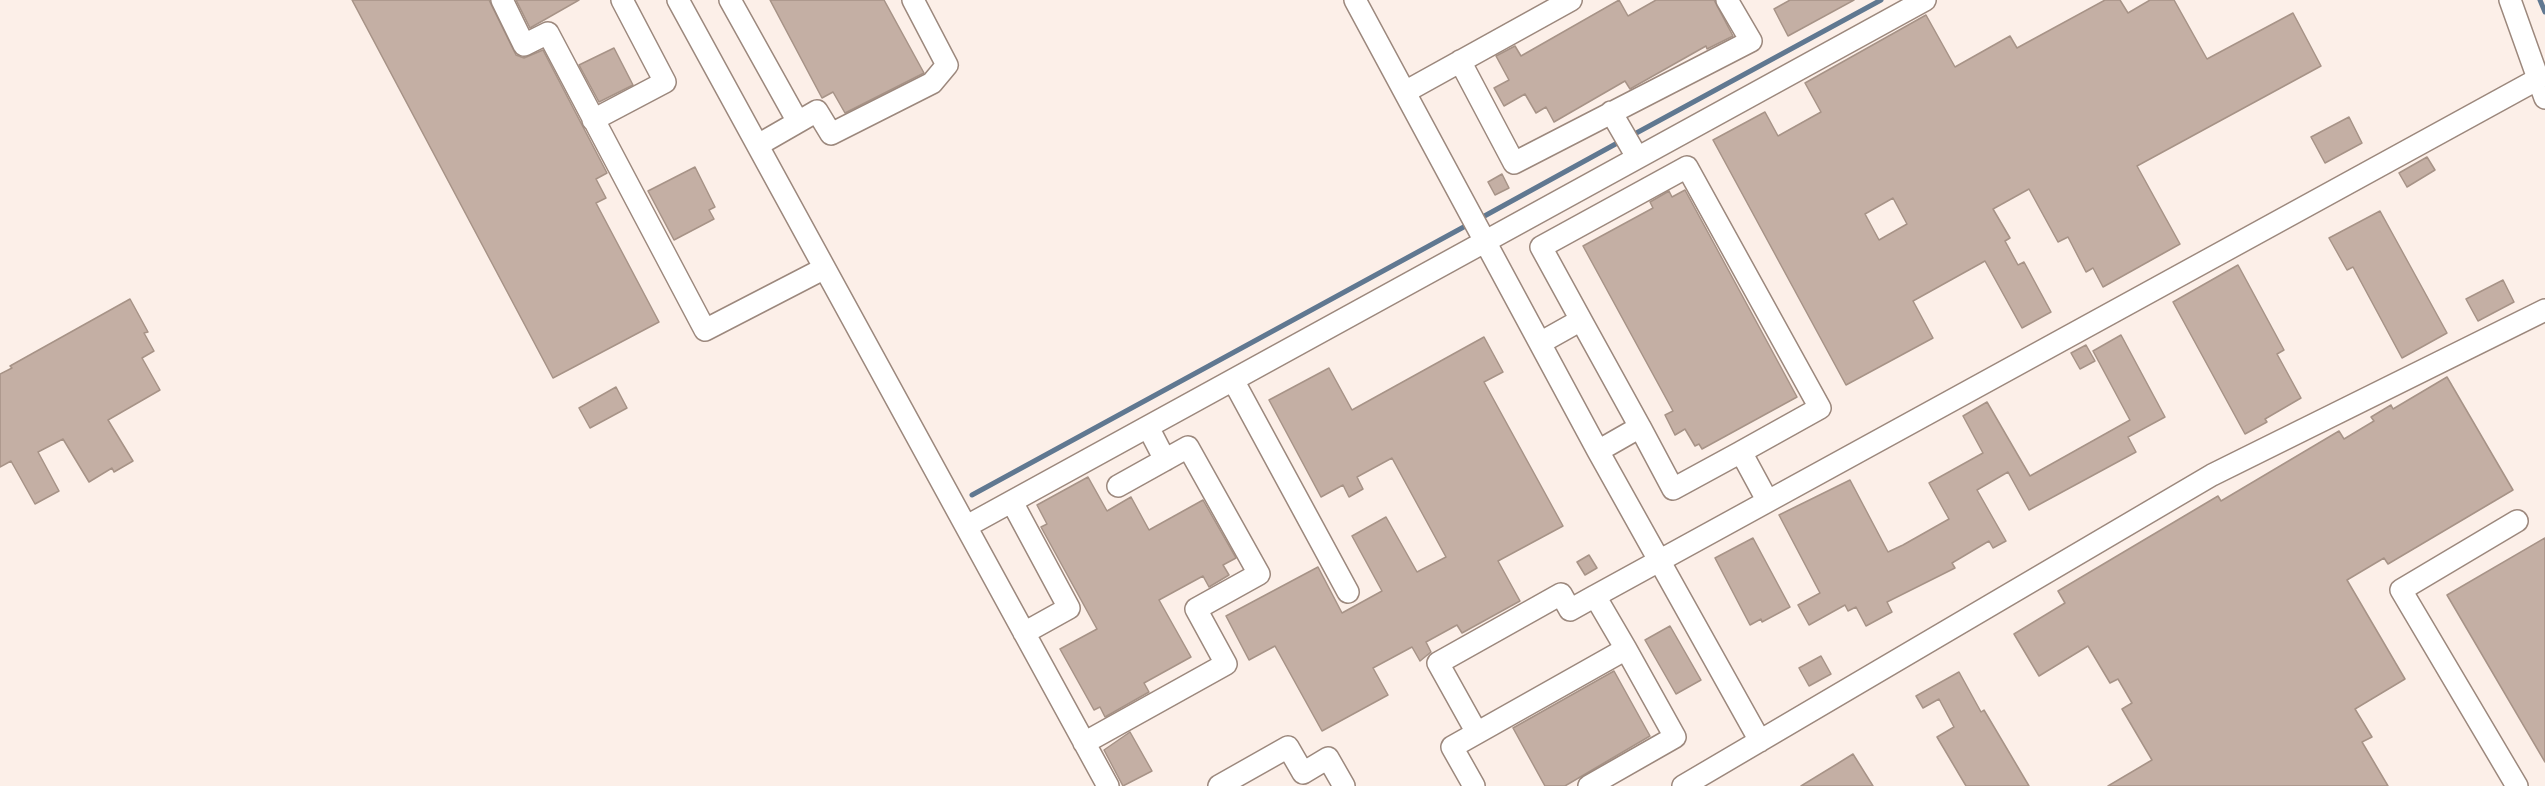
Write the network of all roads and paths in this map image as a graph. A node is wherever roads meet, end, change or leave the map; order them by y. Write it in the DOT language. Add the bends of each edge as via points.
graph roads {
  1 [pos="502,0"];
  2 [pos="622,0"];
  3 [pos="678,0"];
  4 [pos="730,0"];
  5 [pos="914,0"];
  6 [pos="1355,0"];
  7 [pos="1571,0"];
  8 [pos="1727,0"];
  9 [pos="2510,0"];
  10 [pos="1917,2"];
  11 [pos="1460,61"];
  12 [pos="2541,88"];
  13 [pos="1405,92"];
  14 [pos="1615,119"];
  15 [pos="593,120"];
  16 [pos="798,122"];
  17 [pos="758,145"];
  18 [pos="1634,152"];
  19 [pos="1478,228"];
  20 [pos="823,269"];
  21 [pos="2545,310"];
  22 [pos="1581,320"];
  23 [pos="1540,343"];
  24 [pos="1233,380"];
  25 [pos="1148,427"];
  26 [pos="1640,427"];
  27 [pos="1598,451"];
  28 [pos="1741,452"];
  29 [pos="1165,460"];
  30 [pos="1118,486"];
  31 [pos="1767,500"];
  32 [pos="1012,502"];
  33 [pos="2517,521"];
  34 [pos="967,526"];
  35 [pos="1659,560"];
  36 [pos="1348,592"];
  37 [pos="1595,596"];
  38 [pos="1024,633"];
  39 [pos="1626,649"];
  40 [pos="1477,733"];
  41 [pos="1760,741"];
  42 [pos="1084,743"];
  43 [pos="1108,786"];
  44 [pos="1219,786"];
  45 [pos="1344,786"];
  46 [pos="1474,786"];
  47 [pos="1589,786"];
  48 [pos="1683,786"];
  49 [pos="2517,786"];
  1 -- 15 [label="street" via="524,45 548,33"];
  2 -- 15 [label="street" via="665,82"];
  3 -- 17 [label="street"];
  4 -- 16 [label="street"];
  5 -- 16 [label="street" via="947,65 932,83 831,134 817,111"];
  6 -- 13 [label="street"];
  7 -- 11 [label="street"];
  8 -- 14 [label="street" via="1751,41"];
  9 -- 12 [label="street"];
  10 -- 18 [label="street"];
  11 -- 13 [label="street"];
  11 -- 14 [label="street" via="1514,163"];
  12 -- 31 [label="street"];
  13 -- 19 [label="street"];
  14 -- 18 [label="street"];
  15 -- 20 [label="street" via="705,330"];
  16 -- 17 [label="street"];
  17 -- 20 [label="street"];
  18 -- 19 [label="street"];
  19 -- 23 [label="street"];
  19 -- 24 [label="street"];
  20 -- 34 [label="street"];
  21 -- 41 [label="street" via="2212,475"];
  22 -- 23 [label="street"];
  22 -- 26 [label="street"];
  22 -- 28 [label="street" via="1541,247 1687,167 1820,408"];
  23 -- 27 [label="street"];
  24 -- 25 [label="street"];
  24 -- 36 [label="street"];
  25 -- 29 [label="street"];
  25 -- 32 [label="street"];
  26 -- 27 [label="street"];
  26 -- 28 [label="street" via="1673,489"];
  27 -- 35 [label="street"];
  28 -- 31 [label="street"];
  29 -- 30 [label="street"];
  29 -- 42 [label="street" via="1188,447 1259,574 1196,609 1226,664"];
  31 -- 35 [label="street"];
  32 -- 34 [label="street"];
  32 -- 38 [label="street" via="1069,608"];
  33 -- 49 [label="street" via="2401,590"];
  34 -- 38 [label="street"];
  35 -- 37 [label="street"];
  35 -- 41 [label="street"];
  37 -- 39 [label="street"];
  37 -- 40 [label="street" via="1570,610 1561,594 1438,663"];
  38 -- 42 [label="street"];
  39 -- 40 [label="street"];
  39 -- 47 [label="street" via="1675,737"];
  40 -- 46 [label="street" via="1452,747"];
  41 -- 48 [label="street"];
  42 -- 43 [label="street"];
  44 -- 45 [label="street" via="1288,747 1303,772 1328,758"];
}
